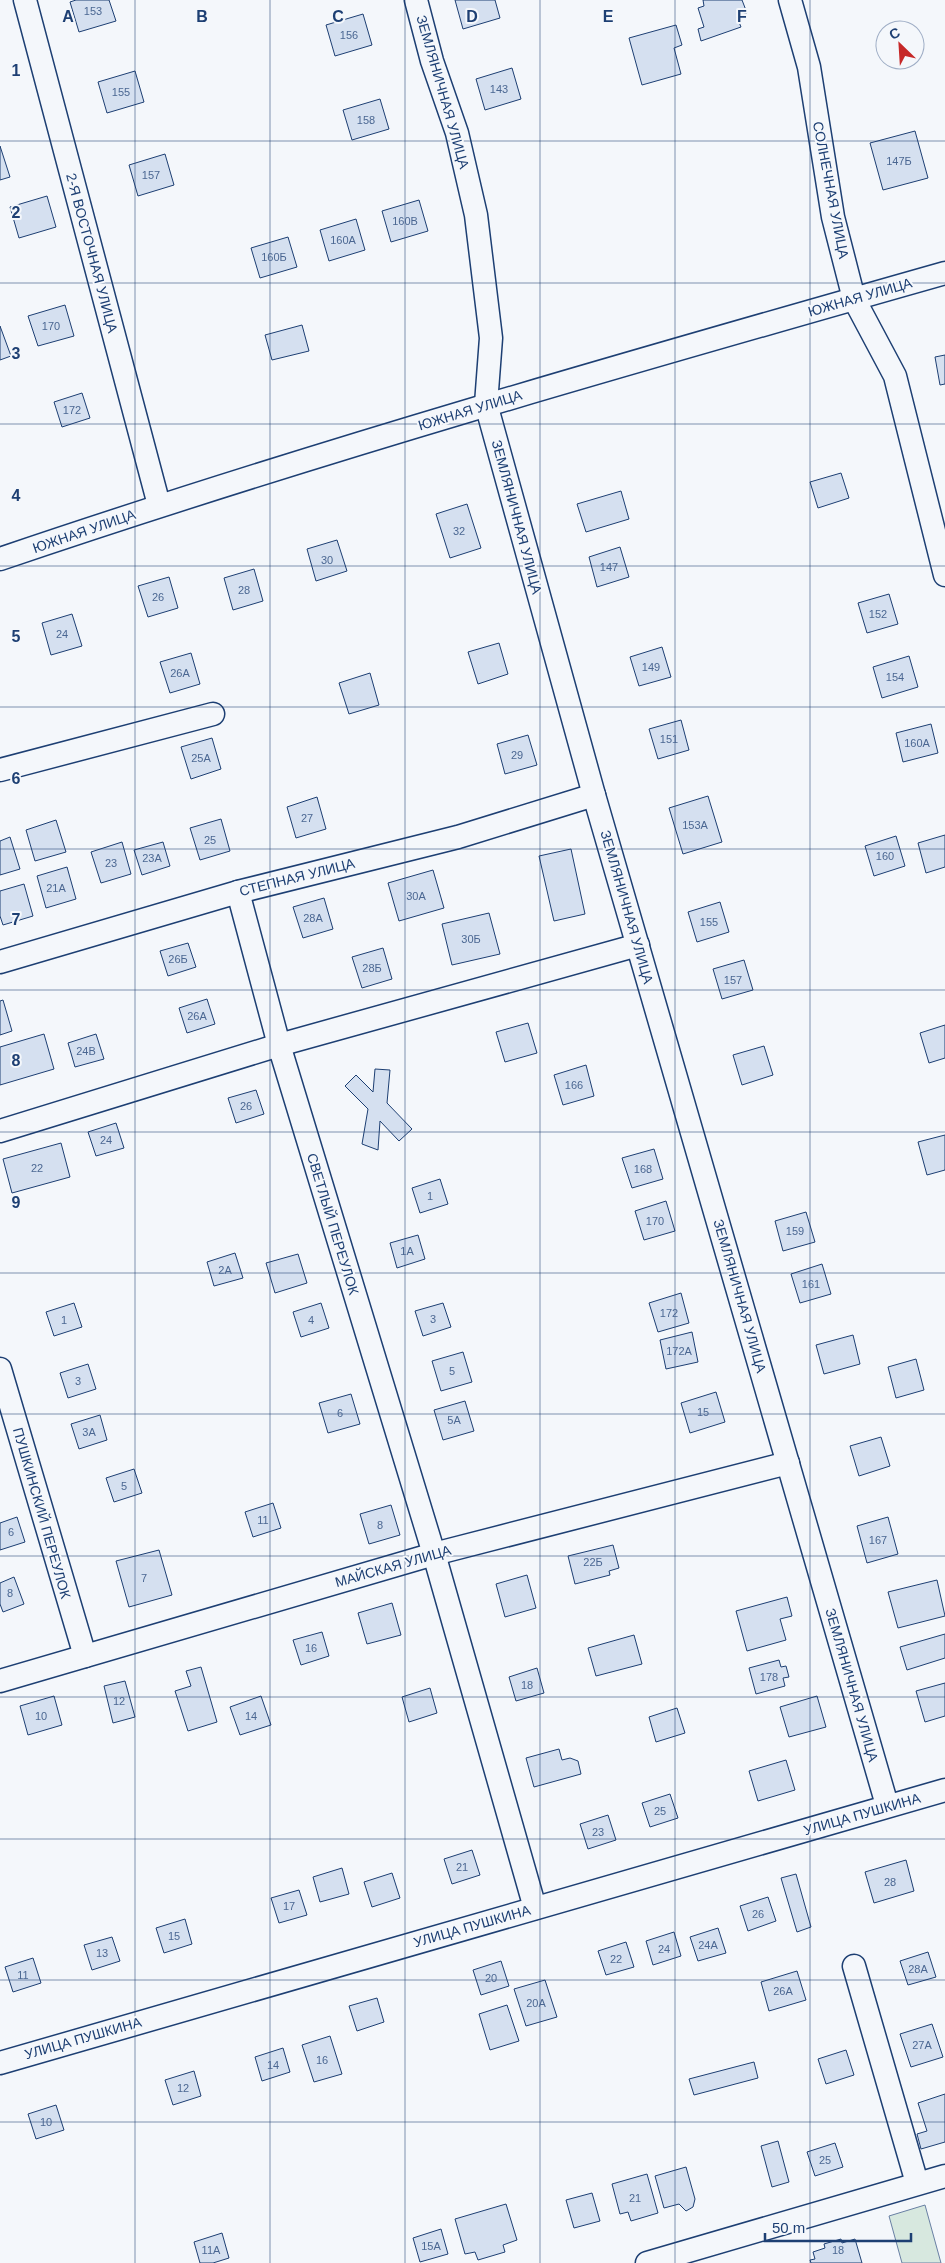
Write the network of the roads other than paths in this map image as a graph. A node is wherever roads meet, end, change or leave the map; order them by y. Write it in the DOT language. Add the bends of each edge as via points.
graph roads {
  1 [pos="25,0"];
  2 [pos="416,0"];
  3 [pos="790,0"];
  4 [pos="945,273"];
  5 [pos="854,299"];
  6 [pos="486,404"];
  7 [pos="159,505"];
  8 [pos="0,559"];
  9 [pos="945,575"];
  10 [pos="213,714"];
  11 [pos="0,770"];
  12 [pos="594,795"];
  13 [pos="238,892"];
  14 [pos="638,945"];
  15 [pos="0,962"];
  16 [pos="279,1046"];
  17 [pos="0,1131"];
  18 [pos="0,1369"];
  19 [pos="788,1463"];
  20 [pos="434,1554"];
  21 [pos="85,1656"];
  22 [pos="0,1681"];
  23 [pos="945,1790"];
  24 [pos="887,1805"];
  25 [pos="535,1908"];
  26 [pos="854,1966"];
  27 [pos="0,2062"];
  28 [pos="945,2176"];
  29 [pos="917,2183"];
  30 [pos="647,2263"];
  1 -- 7 [label="street, 2-Я ВОСТОЧНАЯ УЛИЦА"];
  2 -- 6 [label="street, ЗЕМЛЯНИЧНАЯ УЛИЦА" via="432,62 457,133 476,215 491,338"];
  3 -- 5 [label="street, СОЛНЕЧНАЯ УЛИЦА" via="808,67 833,217"];
  4 -- 5 [label="street, ЮЖНАЯ УЛИЦА"];
  5 -- 6 [label="street, ЮЖНАЯ УЛИЦА"];
  5 -- 9 [label="street, СОЛНЕЧНАЯ УЛИЦА" via="895,376"];
  6 -- 7 [label="street, ЮЖНАЯ УЛИЦА"];
  6 -- 12 [label="street, ЗЕМЛЯНИЧНАЯ УЛИЦА"];
  7 -- 8 [label="street, ЮЖНАЯ УЛИЦА"];
  10 -- 11 [label="street"];
  12 -- 13 [label="street, СТЕПНАЯ УЛИЦА" via="458,837"];
  12 -- 14 [label="street, ЗЕМЛЯНИЧНАЯ УЛИЦА"];
  13 -- 15 [label="street, СТЕПНАЯ УЛИЦА"];
  13 -- 16 [label="street, СВЕТЛЫЙ ПЕРЕУЛОК"];
  14 -- 16 [label="street"];
  14 -- 19 [label="street, ЗЕМЛЯНИЧНАЯ УЛИЦА"];
  16 -- 17 [label="street"];
  16 -- 20 [label="street, СВЕТЛЫЙ ПЕРЕУЛОК"];
  18 -- 21 [label="street, ПУШКИНСКИЙ ПЕРЕУЛОК"];
  19 -- 20 [label="street, МАЙСКАЯ УЛИЦА"];
  19 -- 24 [label="street, ЗЕМЛЯНИЧНАЯ УЛИЦА"];
  20 -- 21 [label="street, МАЙСКАЯ УЛИЦА"];
  20 -- 25 [label="street, СВЕТЛЫЙ ПЕРЕУЛОК"];
  21 -- 22 [label="street, МАЙСКАЯ УЛИЦА"];
  23 -- 24 [label="street, УЛИЦА ПУШКИНА"];
  24 -- 25 [label="street, УЛИЦА ПУШКИНА"];
  25 -- 27 [label="street, УЛИЦА ПУШКИНА"];
  26 -- 29 [label="street"];
  28 -- 29 [label="street"];
  29 -- 30 [label="street"];
}
